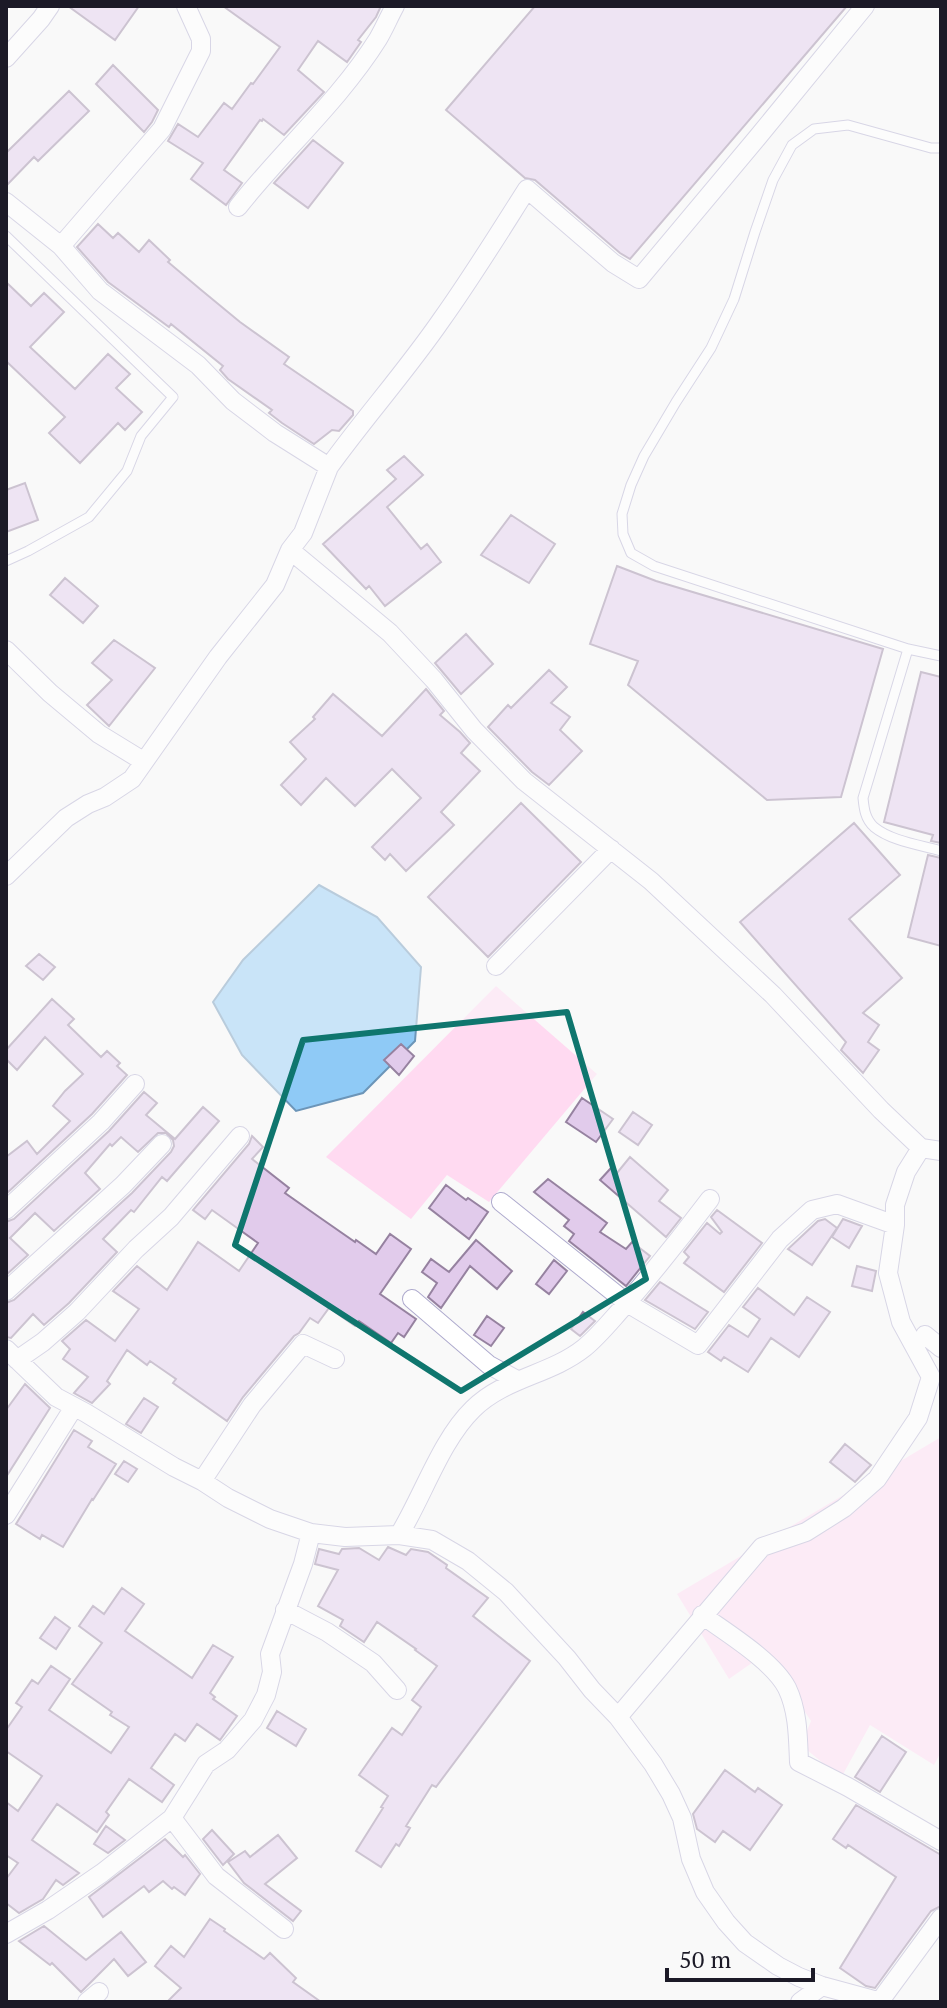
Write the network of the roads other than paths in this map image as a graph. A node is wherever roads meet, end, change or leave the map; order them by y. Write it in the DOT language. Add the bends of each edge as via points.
graph roads {
  1 [pos="50,6"];
  2 [pos="186,6"];
  3 [pos="395,6"];
  4 [pos="865,6"];
  5 [pos="6,58"];
  6 [pos="941,148"];
  7 [pos="6,202"];
  8 [pos="238,207"];
  9 [pos="6,236"];
  10 [pos="61,246"];
  11 [pos="329,467"];
  12 [pos="290,550"];
  13 [pos="6,561"];
  14 [pos="908,649"];
  15 [pos="6,650"];
  16 [pos="941,656"];
  17 [pos="143,761"];
  18 [pos="611,849"];
  19 [pos="941,851"];
  20 [pos="6,876"];
  21 [pos="496,966"];
  22 [pos="135,1084"];
  23 [pos="240,1136"];
  24 [pos="162,1144"];
  25 [pos="921,1148"];
  26 [pos="941,1151"];
  27 [pos="710,1199"];
  28 [pos="501,1202"];
  29 [pos="6,1210"];
  30 [pos="895,1225"];
  31 [pos="6,1291"];
  32 [pos="412,1299"];
  33 [pos="627,1303"];
  34 [pos="925,1335"];
  35 [pos="941,1348"];
  36 [pos="11,1354"];
  37 [pos="335,1359"];
  38 [pos="517,1380"];
  39 [pos="74,1407"];
  40 [pos="202,1481"];
  41 [pos="6,1515"];
  42 [pos="311,1533"];
  43 [pos="399,1535"];
  44 [pos="285,1610"];
  45 [pos="702,1615"];
  46 [pos="397,1690"];
  47 [pos="618,1717"];
  48 [pos="172,1818"];
  49 [pos="941,1841"];
  50 [pos="941,1918"];
  51 [pos="284,1929"];
  52 [pos="6,1934"];
  53 [pos="822,1986"];
  54 [pos="800,2002"];
  55 [pos="880,2002"];
  1 -- 5 [label="street"];
  2 -- 10 [label="street" via="201,51 162,129"];
  3 -- 8 [label="street" via="378,39 330,102"];
  4 -- 11 [label="street" via="639,279 527,189 442,321"];
  6 -- 14 [label="lane" via="848,125 814,129 792,145 773,180 723,323 644,456 622,514 631,553 654,566"];
  7 -- 10 [label="street"];
  9 -- 13 [label="lane" via="173,397 141,436 127,471 89,517"];
  10 -- 11 [label="street" via="100,291 198,365 233,401"];
  11 -- 12 [label="street" via="303,533"];
  12 -- 17 [label="street" via="275,585"];
  12 -- 18 [label="street" via="390,633 524,781"];
  14 -- 16 [label="lane"];
  14 -- 19 [label="lane" via="863,798 865,813 873,826 891,836"];
  15 -- 17 [label="street" via="99,734"];
  17 -- 20 [label="street" via="132,779 66,818"];
  18 -- 21 [label="street"];
  18 -- 25 [label="street" via="773,995"];
  22 -- 29 [label="street"];
  23 -- 36 [label="street" via="171,1217 77,1312 43,1342"];
  24 -- 31 [label="street"];
  25 -- 26 [label="street"];
  25 -- 30 [label="street" via="906,1172 895,1205"];
  27 -- 33 [label="street"];
  28 -- 33 [label="street"];
  30 -- 33 [label="street" via="837,1204 812,1210 780,1239 698,1345"];
  30 -- 45 [label="street" via="888,1273 901,1322 931,1377 918,1418 877,1479 806,1532 762,1547"];
  32 -- 38 [label="street" via="489,1365"];
  33 -- 38 [label="street" via="585,1347 562,1363"];
  34 -- 35 [label="street"];
  36 -- 39 [label="street"];
  37 -- 40 [label="street" via="303,1344 252,1405"];
  38 -- 43 [label="street" via="474,1408 454,1432"];
  39 -- 40 [label="street"];
  39 -- 41 [label="street"];
  40 -- 42 [label="street" via="270,1519"];
  42 -- 43 [label="street"];
  42 -- 44 [label="street"];
  43 -- 47 [label="street" via="432,1540 506,1592"];
  44 -- 46 [label="street" via="373,1663"];
  44 -- 48 [label="street" via="270,1654 266,1695 253,1720 227,1750 206,1764"];
  45 -- 47 [label="street"];
  45 -- 49 [label="street" via="765,1661 786,1687 797,1722 799,1762"];
  47 -- 53 [label="street" via="671,1794 705,1892 726,1922 778,1966"];
  48 -- 51 [label="street" via="216,1876"];
  48 -- 52 [label="street" via="102,1873"];
  50 -- 55 [label="street"];
  53 -- 54 [label="street"];
  53 -- 55 [label="street"];
}
